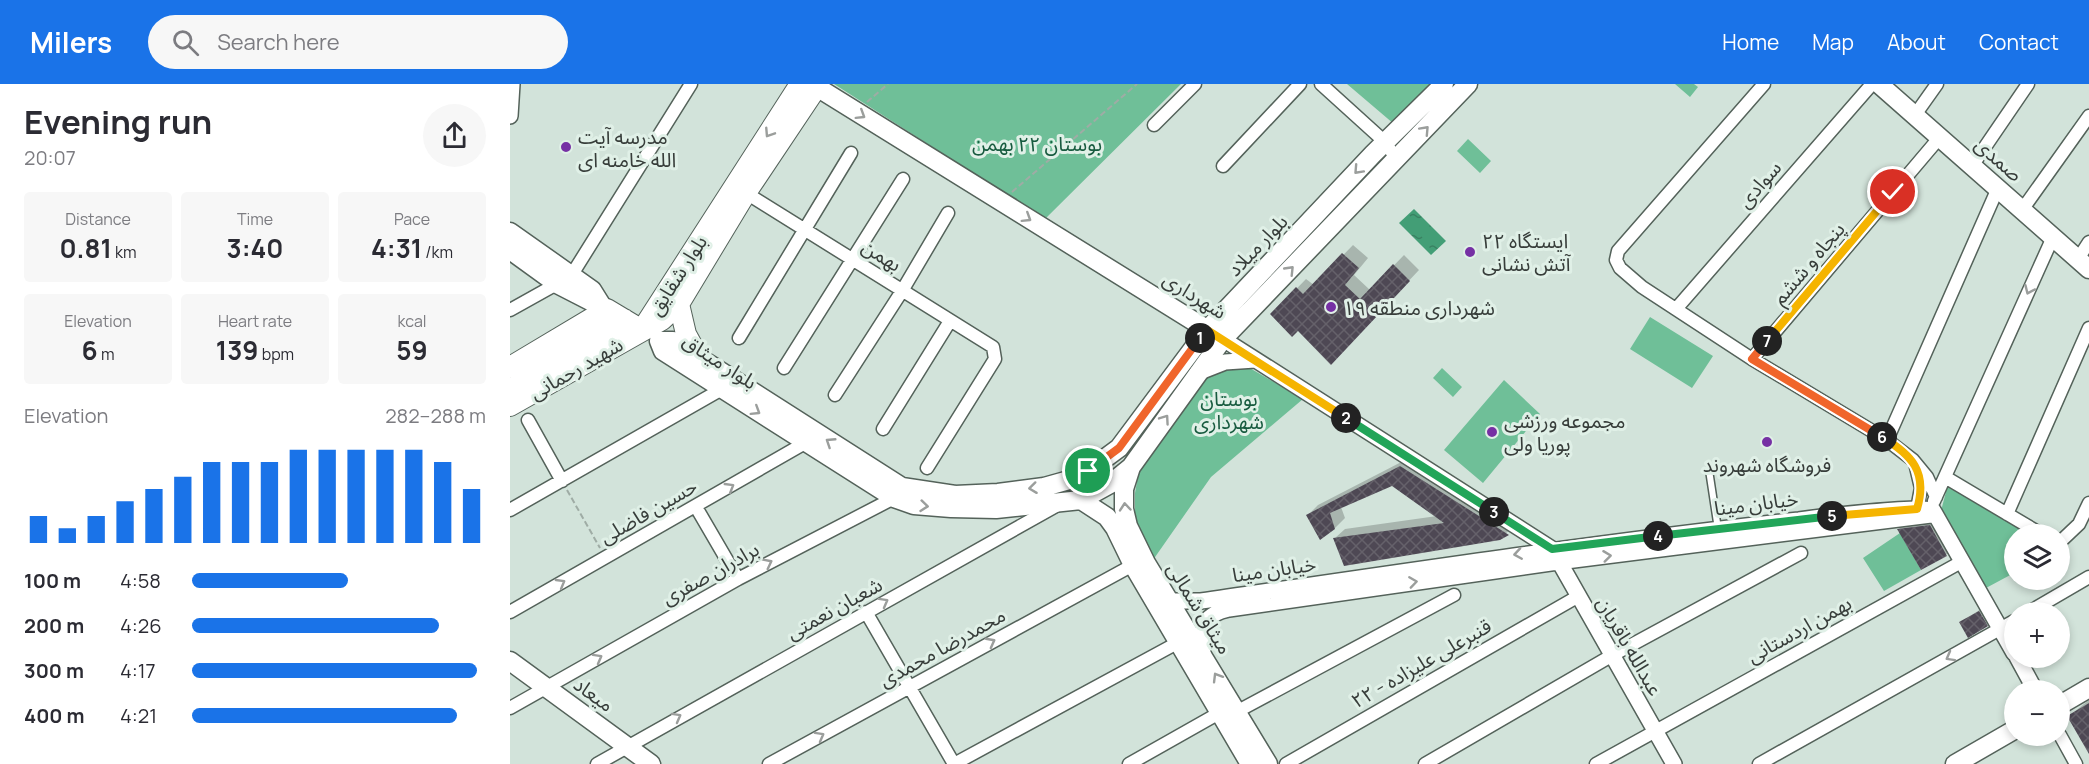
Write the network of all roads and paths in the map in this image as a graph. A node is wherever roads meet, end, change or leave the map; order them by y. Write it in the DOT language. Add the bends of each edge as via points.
graph roads {
  1 [pos="512,84"];
  2 [pos="691,84"];
  3 [pos="888,84"];
  4 [pos="1137,84"];
  5 [pos="1195,84"];
  6 [pos="1300,84"];
  7 [pos="1322,84"];
  8 [pos="1444,84"];
  9 [pos="1468,84"];
  10 [pos="1764,84"];
  11 [pos="1872,84"];
  12 [pos="1879,84"];
  13 [pos="1937,84"];
  14 [pos="2028,84"];
  15 [pos="812,85"];
  16 [pos="856,112"];
  17 [pos="1915,115"];
  18 [pos="510,116"];
  19 [pos="2089,116"];
  20 [pos="1154,125"];
  21 [pos="1940,137"];
  22 [pos="1385,142"];
  23 [pos="851,153"];
  24 [pos="1397,160"];
  25 [pos="1222,166"];
  26 [pos="1972,166"];
  27 [pos="903,179"];
  28 [pos="1998,188"];
  29 [pos="746,193"];
  30 [pos="1000,201"];
  31 [pos="2022,210"];
  32 [pos="948,213"];
  33 [pos="803,229"];
  34 [pos="510,232"];
  35 [pos="2053,237"];
  36 [pos="2089,242"];
  37 [pos="510,250"];
  38 [pos="851,259"];
  39 [pos="2083,264"];
  40 [pos="564,280"];
  41 [pos="902,291"];
  42 [pos="679,304"];
  43 [pos="605,308"];
  44 [pos="1676,309"];
  45 [pos="510,310"];
  46 [pos="624,319"];
  47 [pos="950,321"];
  48 [pos="2089,328"];
  49 [pos="1207,330"];
  50 [pos="650,335"];
  51 [pos="739,338"];
  52 [pos="1223,339"];
  53 [pos="699,358"];
  54 [pos="1752,359"];
  55 [pos="1255,360"];
  56 [pos="510,367"];
  57 [pos="784,368"];
  58 [pos="1197,373"];
  59 [pos="510,389"];
  60 [pos="722,389"];
  61 [pos="835,395"];
  62 [pos="510,406"];
  63 [pos="528,420"];
  64 [pos="883,429"];
  65 [pos="1887,440"];
  66 [pos="805,442"];
  67 [pos="1913,460"];
  68 [pos="1131,467"];
  69 [pos="927,468"];
  70 [pos="1088,471"];
  71 [pos="1709,471"];
  72 [pos="1945,477"];
  73 [pos="562,480"];
  74 [pos="894,498"];
  75 [pos="1081,500"];
  76 [pos="2089,503"];
  77 [pos="1060,504"];
  78 [pos="696,507"];
  79 [pos="1930,507"];
  80 [pos="510,510"];
  81 [pos="2007,514"];
  82 [pos="2024,524"];
  83 [pos="1718,529"];
  84 [pos="2070,533"];
  85 [pos="1801,553"];
  86 [pos="1555,555"];
  87 [pos="606,558"];
  88 [pos="1963,561"];
  89 [pos="1133,565"];
  90 [pos="2089,577"];
  91 [pos="738,579"];
  92 [pos="1454,595"];
  93 [pos="1577,597"];
  94 [pos="2046,602"];
  95 [pos="1165,605"];
  96 [pos="510,612"];
  97 [pos="866,612"];
  98 [pos="2004,619"];
  99 [pos="2004,627"];
  100 [pos="1179,642"];
  101 [pos="510,654"];
  102 [pos="1203,654"];
  103 [pos="1611,656"];
  104 [pos="510,661"];
  105 [pos="549,685"];
  106 [pos="909,686"];
  107 [pos="2089,688"];
  108 [pos="2070,699"];
  109 [pos="510,708"];
  110 [pos="1229,711"];
  111 [pos="1655,731"];
  112 [pos="2004,736"];
  113 [pos="628,745"];
  114 [pos="2066,746"];
  115 [pos="597,764"];
  116 [pos="651,764"];
  117 [pos="658,764"];
  118 [pos="769,764"];
  119 [pos="954,764"];
  120 [pos="1129,764"];
  121 [pos="1250,764"];
  122 [pos="1268,764"];
  123 [pos="1286,764"];
  124 [pos="1425,764"];
  125 [pos="1596,764"];
  126 [pos="1674,764"];
  127 [pos="1759,764"];
  128 [pos="1955,764"];
  129 [pos="2076,764"];
  1 -- 18 [label="street"];
  2 -- 40 [label="street"];
  3 -- 16 [label="path"];
  4 -- 30 [label="path"];
  5 -- 20 [label="street"];
  6 -- 25 [label="street"];
  7 -- 22 [label="street"];
  8 -- 22 [label="main road, بلوار میلاد"];
  24 -- 9 [label="main road, بلوار میلاد, one-way"];
  10 -- 44 [label="street" via="1618,251 1616,260 1620,268"];
  11 -- 44 [label="street, سوادی"];
  12 -- 17 [label="main road, صمدی"];
  13 -- 17 [label="street"];
  14 -- 26 [label="street"];
  15 -- 16 [label="main road, شهرداری"];
  15 -- 29 [label="main road, بلوار شقایق"];
  15 -- 50 [label="main road, بلوار شقایق, one-way"];
  16 -- 30 [label="main road, شهرداری, one-way"];
  17 -- 21 [label="main road, صمدی"];
  19 -- 31 [label="street"];
  21 -- 26 [label="main road, صمدی"];
  21 -- 54 [label="street, پنجاه و ششم"];
  22 -- 24 [label="street"];
  22 -- 49 [label="main road, بلوار میلاد, one-way"];
  23 -- 33 [label="street"];
  52 -- 24 [label="main road, بلوار میلاد, one-way"];
  26 -- 28 [label="main road, صمدی"];
  27 -- 38 [label="street"];
  28 -- 31 [label="main road, صمدی"];
  28 -- 65 [label="street"];
  29 -- 33 [label="street, بهمن"];
  29 -- 42 [label="main road, بلوار شقایق"];
  30 -- 49 [label="main road, شهرداری, one-way"];
  31 -- 35 [label="main road, صمدی"];
  32 -- 41 [label="street"];
  33 -- 38 [label="street, بهمن"];
  33 -- 51 [label="street"];
  34 -- 40 [label="main road"];
  35 -- 39 [label="main road, صمدی"];
  35 -- 72 [label="street, one-way"];
  36 -- 39 [label="street"];
  37 -- 40 [label="main road"];
  38 -- 41 [label="street, بهمن"];
  38 -- 57 [label="street"];
  40 -- 43 [label="main road" via="592,290"];
  40 -- 45 [label="street"];
  41 -- 47 [label="street, بهمن"];
  41 -- 61 [label="street"];
  42 -- 50 [label="main road, بلوار شقایق"];
  42 -- 53 [label="main road" via="686,334"];
  43 -- 46 [label="main road"];
  43 -- 56 [label="main road, شهید رحمانی"];
  44 -- 54 [label="street"];
  46 -- 50 [label="main road"];
  46 -- 59 [label="main road, شهید رحمانی"];
  47 -- 64 [label="street"];
  47 -- 69 [label="street, بهمن" via="993,347 995,359"];
  48 -- 81 [label="street"];
  49 -- 52 [label="main road, شهرداری"];
  49 -- 70 [label="main road, بلوار میلاد" via="1119,448"];
  50 -- 53 [label="main road, بلوار میثاق" via="673,341"];
  50 -- 60 [label="main road, بلوار میثاق" via="663,351"];
  50 -- 62 [label="main road, شهید رحمانی"];
  52 -- 55 [label="street, شهرداری"];
  52 -- 58 [label="main road, بلوار میلاد"];
  70 -- 53 [label="main road, بلوار میثاق, one-way" via="1044,487 998,493 955,495 902,487"];
  54 -- 65 [label="street"];
  55 -- 58 [label="street" via="1225,362"];
  55 -- 86 [label="street, شهرداری"];
  68 -- 58 [label="main road, بلوار میلاد, one-way"];
  60 -- 66 [label="main road, بلوار میثاق, one-way"];
  60 -- 73 [label="street"];
  63 -- 73 [label="street"];
  65 -- 67 [label="street"];
  66 -- 74 [label="main road, بلوار میثاق"];
  78 -- 66 [label="street, حسین فاضلی, one-way"];
  67 -- 79 [label="street"];
  67 -- 79 [label="street" via="1928,477"];
  68 -- 75 [label="main road, بلوار میثاق"];
  95 -- 68 [label="main road, میثاق شمالی, one-way" via="1128,526 1124,489"];
  71 -- 83 [label="lane"];
  72 -- 79 [label="street"];
  72 -- 81 [label="street"];
  73 -- 80 [label="street"];
  73 -- 87 [label="path"];
  74 -- 77 [label="main road, بلوار میثاق, one-way" via="914,505 951,508"];
  91 -- 74 [label="street, برادران صفری, one-way"];
  75 -- 77 [label="main road, بلوار میثاق"];
  75 -- 89 [label="main road, میثاق شمالی" via="1107,517"];
  76 -- 84 [label="street"];
  97 -- 77 [label="street, شعبان نعمتی, one-way"];
  78 -- 87 [label="street, حسین فاضلی"];
  78 -- 91 [label="street"];
  79 -- 83 [label="street, خیابان مینا"];
  86 -- 79 [label="street, خیابان مینا, one-way" via="1931,515"];
  79 -- 88 [label="street"];
  81 -- 82 [label="street"];
  83 -- 86 [label="street, خیابان مینا"];
  85 -- 103 [label="street"];
  86 -- 93 [label="street, عبدالله باقریان"];
  86 -- 95 [label="street, خیابان مینا, one-way"];
  102 -- 86 [label="street, خیابان مینا, one-way" via="1204,623 1219,611"];
  96 -- 87 [label="street, حسین فاضلی, one-way"];
  88 -- 98 [label="street"];
  88 -- 111 [label="street, بهمن اردستانی"];
  89 -- 95 [label="main road, میثاق شمالی"];
  106 -- 89 [label="street, محمدرضا محمدی, one-way"];
  90 -- 94 [label="street"];
  105 -- 91 [label="street, برادران صفری, one-way"];
  92 -- 110 [label="street"];
  93 -- 103 [label="street, عبدالله باقریان"];
  93 -- 123 [label="street, قنبرعلی علیزاده - ۲۲"];
  95 -- 100 [label="main road, میثاق شمالی"];
  95 -- 102 [label="main road, میثاق شمالی"];
  97 -- 106 [label="street"];
  113 -- 97 [label="street, شعبان نعمتی, one-way"];
  99 -- 127 [label="street, one-way"];
  100 -- 110 [label="main road, میثاق شمالی"];
  100 -- 119 [label="street"];
  101 -- 105 [label="lane"];
  110 -- 102 [label="main road, میثاق شمالی, one-way"];
  103 -- 111 [label="street, عبدالله باقریان"];
  103 -- 124 [label="street"];
  104 -- 105 [label="main road, میعاد"];
  105 -- 109 [label="street, برادران صفری"];
  105 -- 113 [label="main road, میعاد"];
  118 -- 106 [label="street, محمدرضا محمدی, one-way"];
  106 -- 119 [label="street"];
  107 -- 108 [label="main road"];
  110 -- 120 [label="street"];
  110 -- 121 [label="main road, میثاق شمالی"];
  110 -- 122 [label="main road, میثاق شمالی"];
  111 -- 125 [label="street, بهمن اردستانی"];
  111 -- 126 [label="street, عبدالله باقریان"];
  112 -- 128 [label="main road"];
  113 -- 115 [label="street, شعبان نعمتی"];
  113 -- 116 [label="main road, میعاد"];
  113 -- 117 [label="lane"];
  114 -- 129 [label="street"];
}
